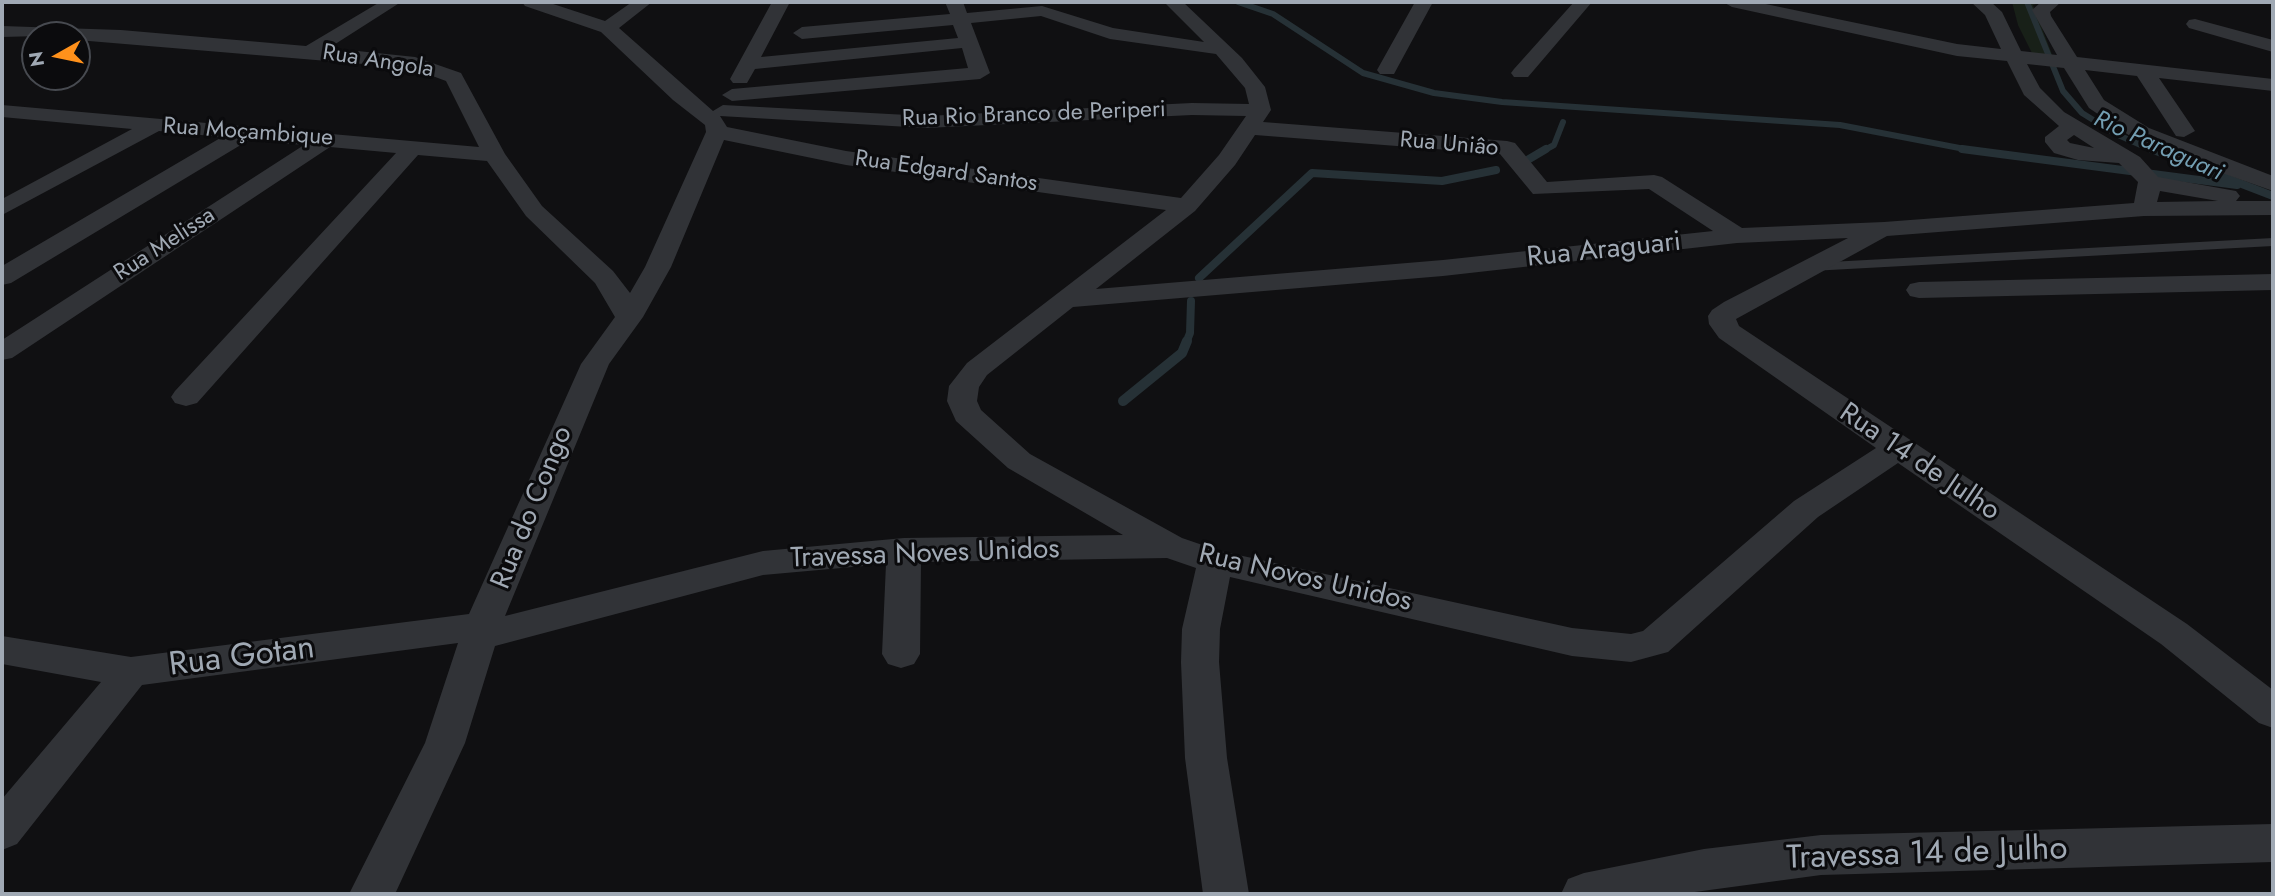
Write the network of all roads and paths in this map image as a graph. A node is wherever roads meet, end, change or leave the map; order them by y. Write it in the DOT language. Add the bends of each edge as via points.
graph roads {
  1 [pos="392,2"];
  2 [pos="531,2"];
  3 [pos="643,2"];
  4 [pos="781,2"];
  5 [pos="1173,2"];
  6 [pos="1423,2"];
  7 [pos="1583,2"];
  8 [pos="1732,2"];
  9 [pos="1980,2"];
  10 [pos="2050,3"];
  11 [pos="958,10"];
  12 [pos="2195,24"];
  13 [pos="607,28"];
  14 [pos="2,31"];
  15 [pos="802,33"];
  16 [pos="969,42"];
  17 [pos="2273,46"];
  18 [pos="1220,48"];
  19 [pos="309,52"];
  20 [pos="2019,59"];
  21 [pos="748,64"];
  22 [pos="2063,64"];
  23 [pos="1387,69"];
  24 [pos="2144,71"];
  25 [pos="1521,73"];
  26 [pos="2273,85"];
  27 [pos="2,111"];
  28 [pos="722,115"];
  29 [pos="1256,119"];
  30 [pos="153,126"];
  31 [pos="2184,131"];
  32 [pos="246,132"];
  33 [pos="329,138"];
  34 [pos="414,146"];
  35 [pos="494,155"];
  36 [pos="2139,169"];
  37 [pos="2273,184"];
  38 [pos="12,195"];
  39 [pos="1186,206"];
  40 [pos="2,208"];
  41 [pos="2273,208"];
  42 [pos="2144,209"];
  43 [pos="1884,229"];
  44 [pos="1737,236"];
  45 [pos="2273,242"];
  46 [pos="1811,267"];
  47 [pos="2,277"];
  48 [pos="2273,282"];
  49 [pos="1919,290"];
  50 [pos="1065,300"];
  51 [pos="629,317"];
  52 [pos="2,352"];
  53 [pos="186,397"];
  54 [pos="1898,448"];
  55 [pos="1170,546"];
  56 [pos="904,550"];
  57 [pos="1215,562"];
  58 [pos="481,631"];
  59 [pos="2,650"];
  60 [pos="901,654"];
  61 [pos="131,672"];
  62 [pos="2273,712"];
  63 [pos="2,831"];
  64 [pos="2273,843"];
  65 [pos="372,894"];
  66 [pos="1226,894"];
  67 [pos="1584,894"];
  1 -- 19 [label="street"];
  2 -- 13 [label="street"];
  3 -- 13 [label="street"];
  4 -- 21 [label="street, Rua do Congo"];
  5 -- 18 [label="street"];
  6 -- 23 [label="street"];
  7 -- 25 [label="street"];
  8 -- 20 [label="street" via="1909,41"];
  9 -- 20 [label="street" via="1993,12"];
  10 -- 22 [label="street" via="2041,10 2042,16"];
  11 -- 15 [label="street"];
  11 -- 16 [label="street"];
  11 -- 18 [label="street" via="1045,12 1110,33"];
  12 -- 17 [label="street"];
  13 -- 28 [label="street" via="680,96"];
  14 -- 19 [label="street, Rua Angola"];
  16 -- 21 [label="street"];
  16 -- 28 [label="street" via="980,73"];
  18 -- 29 [label="street" via="1255,87"];
  19 -- 35 [label="street, Rua Angola" via="415,63 454,77"];
  20 -- 22 [label="street"];
  20 -- 36 [label="street" via="2031,91 2074,126 2056,137 2062,148"];
  21 -- 28 [label="street, Rua do Congo"];
  22 -- 24 [label="street"];
  22 -- 37 [label="street" via="2096,104 2118,120 2179,150"];
  24 -- 26 [label="street"];
  24 -- 31 [label="street"];
  27 -- 30 [label="street, Rua Moçambique"];
  28 -- 29 [label="street, Rua Rio Branco de Periperi" via="926,122 1192,109"];
  28 -- 39 [label="street, Rua Edgard Santos" via="914,170"];
  28 -- 51 [label="street, Rua do Congo" via="674,236"];
  29 -- 39 [label="street, Rua Novos Unidos"];
  29 -- 44 [label="street, Rua Uniâo" via="1507,148 1541,188 1654,182"];
  30 -- 32 [label="street, Rua Moçambique"];
  30 -- 38 [label="street"];
  32 -- 33 [label="street, Rua Moçambique"];
  32 -- 47 [label="street"];
  33 -- 34 [label="street, Rua Moçambique"];
  33 -- 52 [label="street, Rua Melissa"];
  34 -- 35 [label="street, Rua Moçambique"];
  34 -- 53 [label="street"];
  35 -- 51 [label="street, Rua Angola" via="534,211 610,285"];
  36 -- 41 [label="street"];
  36 -- 42 [label="street"];
  38 -- 40 [label="street"];
  39 -- 50 [label="street, Rua Novos Unidos"];
  41 -- 42 [label="street, Rua Araguari"];
  42 -- 43 [label="street, Rua Araguari"];
  43 -- 44 [label="street, Rua Araguari"];
  43 -- 46 [label="street, Rua 14 de Julho"];
  44 -- 50 [label="street, Rua Araguari" via="1443,268"];
  45 -- 46 [label="lane"];
  46 -- 54 [label="street, Rua 14 de Julho" via="1734,308 1722,316 1723,324"];
  48 -- 49 [label="street"];
  50 -- 55 [label="street, Rua Novos Unidos" via="977,369 964,386 962,401 967,414 1020,461"];
  51 -- 58 [label="street, Rua do Congo" via="595,364"];
  54 -- 57 [label="street, Rua Novos Unidos" via="1806,509 1655,642 1631,648 1572,642"];
  54 -- 62 [label="street, Rua 14 de Julho" via="2174,634"];
  55 -- 56 [label="street, Travessa Noves Unidos"];
  55 -- 57 [label="street, Rua Novos Unidos"];
  56 -- 58 [label="street, Travessa Noves Unidos" via="763,563"];
  56 -- 60 [label="street"];
  57 -- 66 [label="street" via="1200,629 1200,662 1206,758"];
  58 -- 61 [label="street, Rua Gotan"];
  58 -- 65 [label="street, Rua do Congo" via="445,743"];
  59 -- 61 [label="street, Rua Gotan"];
  61 -- 63 [label="street"];
  64 -- 67 [label="street, Travessa 14 de Julho" via="1821,855 1704,869"];
}
